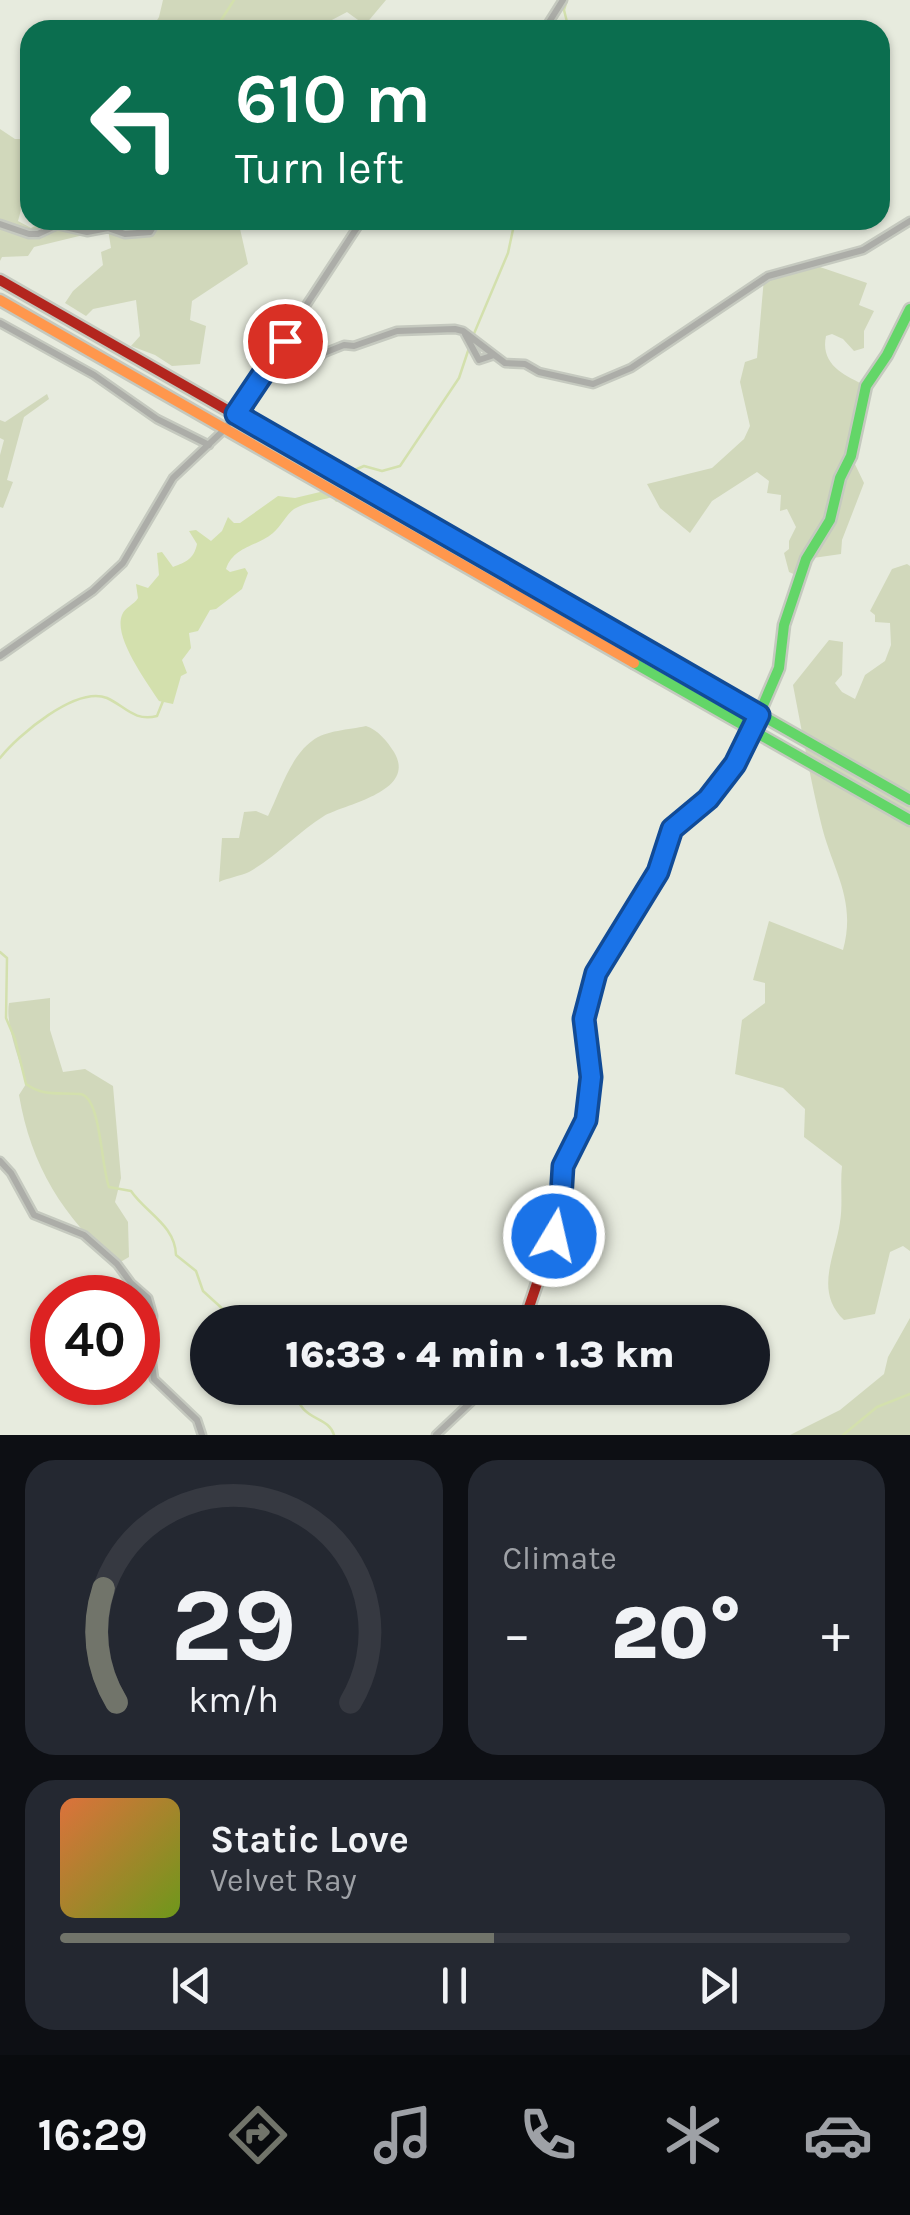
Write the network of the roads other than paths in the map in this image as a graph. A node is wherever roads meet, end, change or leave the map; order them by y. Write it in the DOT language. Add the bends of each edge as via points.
graph roads {
  1 [pos="910,220"];
  2 [pos="0,224"];
  3 [pos="41,230"];
  4 [pos="116,230"];
  5 [pos="151,230"];
  6 [pos="356,230"];
  7 [pos="0,280"];
  8 [pos="0,300"];
  9 [pos="910,308"];
  10 [pos="0,324"];
  11 [pos="264,372"];
  12 [pos="236,414"];
  13 [pos="225,428"];
  14 [pos="209,445"];
  15 [pos="0,656"];
  16 [pos="759,715"];
  17 [pos="752,729"];
  18 [pos="910,800"];
  19 [pos="910,820"];
  20 [pos="0,1161"];
  21 [pos="530,1305"];
  22 [pos="468,1405"];
  23 [pos="202,1435"];
  24 [pos="436,1435"];
  1 -- 11 [label="street" via="863,250 768,276 632,368 594,384 494,355 479,360 455,328 397,332 344,345 312,364"];
  2 -- 3 [label="street" via="29,234"];
  4 -- 5 [label="street" via="139,236"];
  6 -- 11 [label="street"];
  7 -- 12 [label="main road"];
  8 -- 13 [label="main road"];
  9 -- 16 [label="main road" via="866,386 851,456 830,520 806,559"];
  10 -- 14 [label="street"];
  11 -- 12 [label="street"];
  12 -- 13 [label="street"];
  12 -- 16 [label="main road"];
  13 -- 14 [label="street"];
  13 -- 17 [label="main road"];
  14 -- 15 [label="street" via="173,478 114,573"];
  16 -- 17 [label="main road"];
  16 -- 18 [label="main road"];
  17 -- 19 [label="main road"];
  17 -- 21 [label="main road" via="708,799 672,829 658,872 596,973 584,1019 591,1077 586,1120 563,1166 560,1215"];
  20 -- 23 [label="street" via="34,1215 98,1245 148,1298 154,1379 197,1420"];
  22 -- 24 [label="street"];
}
